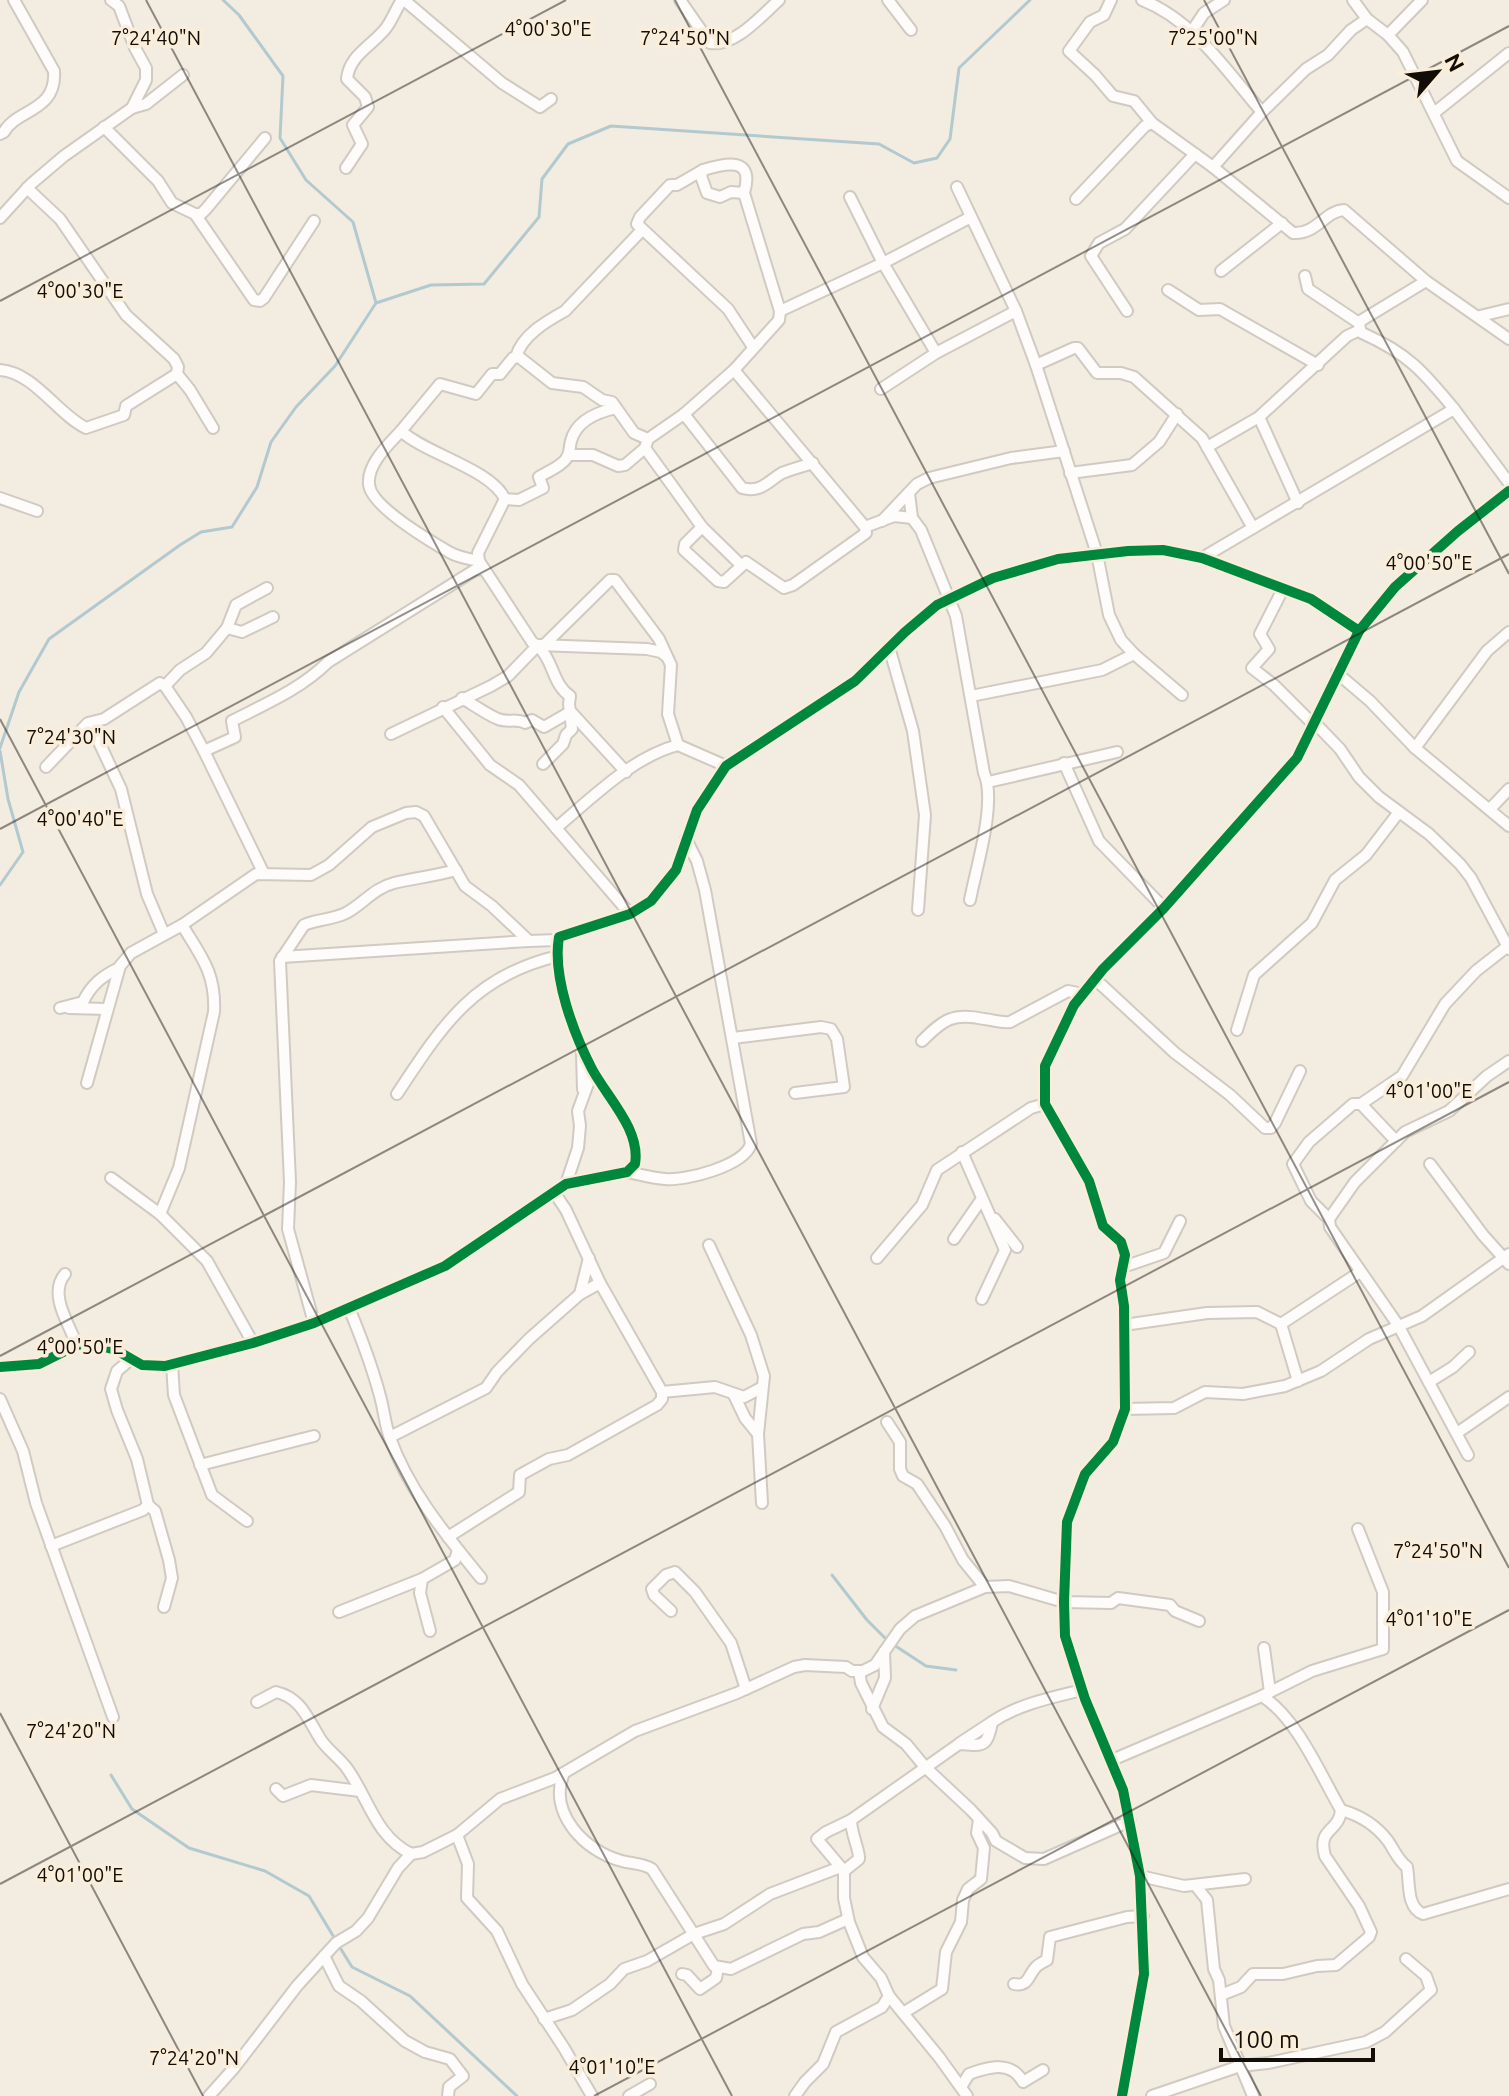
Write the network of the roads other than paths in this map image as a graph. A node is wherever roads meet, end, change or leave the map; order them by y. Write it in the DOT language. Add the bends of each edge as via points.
graph roads {
  1 [pos="14,0"];
  2 [pos="111,0"];
  3 [pos="403,0"];
  4 [pos="680,0"];
  5 [pos="779,0"];
  6 [pos="888,0"];
  7 [pos="1111,0"];
  8 [pos="1142,0"];
  9 [pos="1224,0"];
  10 [pos="1353,0"];
  11 [pos="1422,0"];
  12 [pos="1160,3"];
  13 [pos="1367,19"];
  14 [pos="911,30"];
  15 [pos="1192,31"];
  16 [pos="1388,35"];
  17 [pos="1509,53"];
  18 [pos="183,75"];
  19 [pos="551,99"];
  20 [pos="132,108"];
  21 [pos="1262,112"];
  22 [pos="1434,113"];
  23 [pos="1152,123"];
  24 [pos="104,127"];
  25 [pos="0,134"];
  26 [pos="265,138"];
  27 [pos="1195,154"];
  28 [pos="1213,167"];
  29 [pos="346,168"];
  30 [pos="703,170"];
  31 [pos="957,187"];
  32 [pos="27,188"];
  33 [pos="744,193"];
  34 [pos="850,197"];
  35 [pos="1509,198"];
  36 [pos="1076,199"];
  37 [pos="195,214"];
  38 [pos="971,217"];
  39 [pos="0,218"];
  40 [pos="314,221"];
  41 [pos="1282,223"];
  42 [pos="641,231"];
  43 [pos="883,263"];
  44 [pos="1221,271"];
  45 [pos="1305,276"];
  46 [pos="1426,281"];
  47 [pos="1168,290"];
  48 [pos="1509,309"];
  49 [pos="780,311"];
  50 [pos="1016,311"];
  51 [pos="1127,311"];
  52 [pos="1480,316"];
  53 [pos="1360,326"];
  54 [pos="1509,339"];
  55 [pos="753,347"];
  56 [pos="936,353"];
  57 [pos="516,357"];
  58 [pos="1036,365"];
  59 [pos="1318,365"];
  60 [pos="0,370"];
  61 [pos="734,370"];
  62 [pos="177,374"];
  63 [pos="881,389"];
  64 [pos="616,408"];
  65 [pos="1454,409"];
  66 [pos="684,414"];
  67 [pos="1177,414"];
  68 [pos="1259,417"];
  69 [pos="213,428"];
  70 [pos="401,431"];
  71 [pos="646,444"];
  72 [pos="1207,447"];
  73 [pos="1064,451"];
  74 [pos="569,455"];
  75 [pos="813,463"];
  76 [pos="1070,473"];
  77 [pos="1509,483"];
  78 [pos="1509,491"];
  79 [pos="909,493"];
  80 [pos="0,498"];
  81 [pos="505,499"];
  82 [pos="1298,503"];
  83 [pos="37,511"];
  84 [pos="912,518"];
  85 [pos="882,521"];
  86 [pos="702,527"];
  87 [pos="865,527"];
  88 [pos="1253,528"];
  89 [pos="1097,554"];
  90 [pos="1202,558"];
  91 [pos="480,565"];
  92 [pos="741,565"];
  93 [pos="267,588"];
  94 [pos="1283,589"];
  95 [pos="949,598"];
  96 [pos="273,617"];
  97 [pos="227,628"];
  98 [pos="1359,631"];
  99 [pos="1509,632"];
  100 [pos="541,645"];
  101 [pos="889,647"];
  102 [pos="1134,654"];
  103 [pos="668,657"];
  104 [pos="1337,673"];
  105 [pos="165,686"];
  106 [pos="1182,695"];
  107 [pos="971,696"];
  108 [pos="462,698"];
  109 [pos="443,707"];
  110 [pos="570,712"];
  111 [pos="1313,722"];
  112 [pos="90,723"];
  113 [pos="391,734"];
  114 [pos="678,745"];
  115 [pos="1415,748"];
  116 [pos="204,751"];
  117 [pos="1117,752"];
  118 [pos="1064,763"];
  119 [pos="543,764"];
  120 [pos="726,766"];
  121 [pos="46,767"];
  122 [pos="626,772"];
  123 [pos="988,782"];
  124 [pos="1509,789"];
  125 [pos="1490,809"];
  126 [pos="1399,812"];
  127 [pos="1509,826"];
  128 [pos="556,828"];
  129 [pos="686,839"];
  130 [pos="456,870"];
  131 [pos="263,872"];
  132 [pos="970,900"];
  133 [pos="1164,908"];
  134 [pos="918,910"];
  135 [pos="630,914"];
  136 [pos="182,925"];
  137 [pos="164,934"];
  138 [pos="557,940"];
  139 [pos="529,941"];
  140 [pos="1508,948"];
  141 [pos="558,956"];
  142 [pos="282,957"];
  143 [pos="119,968"];
  144 [pos="1095,979"];
  145 [pos="1083,994"];
  146 [pos="107,1009"];
  147 [pos="1237,1030"];
  148 [pos="733,1038"];
  149 [pos="922,1041"];
  150 [pos="582,1047"];
  151 [pos="1509,1061"];
  152 [pos="593,1070"];
  153 [pos="1300,1071"];
  154 [pos="87,1083"];
  155 [pos="583,1091"];
  156 [pos="795,1093"];
  157 [pos="397,1094"];
  158 [pos="1045,1104"];
  159 [pos="1361,1104"];
  160 [pos="1396,1141"];
  161 [pos="962,1152"];
  162 [pos="1430,1164"];
  163 [pos="627,1172"];
  164 [pos="111,1178"];
  165 [pos="566,1184"];
  166 [pos="554,1192"];
  167 [pos="983,1205"];
  168 [pos="160,1214"];
  169 [pos="1329,1219"];
  170 [pos="1180,1221"];
  171 [pos="954,1239"];
  172 [pos="709,1245"];
  173 [pos="1017,1247"];
  174 [pos="589,1258"];
  175 [pos="877,1258"];
  176 [pos="1507,1259"];
  177 [pos="1123,1267"];
  178 [pos="1360,1272"];
  179 [pos="65,1274"];
  180 [pos="600,1283"];
  181 [pos="580,1294"];
  182 [pos="982,1299"];
  183 [pos="349,1308"];
  184 [pos="314,1323"];
  185 [pos="1281,1324"];
  186 [pos="1124,1325"];
  187 [pos="1398,1325"];
  188 [pos="253,1343"];
  189 [pos="77,1345"];
  190 [pos="1469,1352"];
  191 [pos="131,1359"];
  192 [pos="172,1364"];
  193 [pos="0,1367"];
  194 [pos="1298,1381"];
  195 [pos="1429,1382"];
  196 [pos="761,1388"];
  197 [pos="662,1392"];
  198 [pos="734,1395"];
  199 [pos="1509,1397"];
  200 [pos="0,1399"];
  201 [pos="1125,1409"];
  202 [pos="887,1422"];
  203 [pos="1457,1433"];
  204 [pos="758,1434"];
  205 [pos="314,1436"];
  206 [pos="390,1437"];
  207 [pos="1468,1455"];
  208 [pos="200,1465"];
  209 [pos="762,1503"];
  210 [pos="148,1505"];
  211 [pos="247,1521"];
  212 [pos="1358,1529"];
  213 [pos="448,1537"];
  214 [pos="51,1546"];
  215 [pos="458,1550"];
  216 [pos="481,1578"];
  217 [pos="422,1579"];
  218 [pos="985,1587"];
  219 [pos="1064,1602"];
  220 [pos="164,1607"];
  221 [pos="671,1611"];
  222 [pos="339,1612"];
  223 [pos="1199,1621"];
  224 [pos="430,1631"];
  225 [pos="1264,1648"];
  226 [pos="884,1652"];
  227 [pos="859,1671"];
  228 [pos="746,1689"];
  229 [pos="1082,1690"];
  230 [pos="1266,1694"];
  231 [pos="257,1702"];
  232 [pos="872,1709"];
  233 [pos="113,1717"];
  234 [pos="1112,1760"];
  235 [pos="925,1767"];
  236 [pos="564,1773"];
  237 [pos="276,1789"];
  238 [pos="360,1791"];
  239 [pos="1341,1810"];
  240 [pos="851,1820"];
  241 [pos="979,1820"];
  242 [pos="1130,1821"];
  243 [pos="457,1835"];
  244 [pos="411,1854"];
  245 [pos="841,1870"];
  246 [pos="1140,1876"];
  247 [pos="1245,1879"];
  248 [pos="1195,1885"];
  249 [pos="1509,1889"];
  250 [pos="1143,1916"];
  251 [pos="848,1919"];
  252 [pos="694,1934"];
  253 [pos="324,1956"];
  254 [pos="1406,1959"];
  255 [pos="718,1968"];
  256 [pos="682,1974"];
  257 [pos="1014,1984"];
  258 [pos="1221,1995"];
  259 [pos="889,1996"];
  260 [pos="903,2013"];
  261 [pos="544,2019"];
  262 [pos="1240,2066"];
  263 [pos="1043,2070"];
  264 [pos="650,2084"];
  265 [pos="1180,2086"];
  266 [pos="964,2092"];
  267 [pos="593,2093"];
  268 [pos="209,2096"];
  269 [pos="448,2096"];
  270 [pos="629,2096"];
  271 [pos="795,2096"];
  272 [pos="1122,2096"];
  273 [pos="1152,2096"];
  274 [pos="1192,2096"];
  275 [pos="1253,2096"];
  1 -- 25 [label="street" via="54,71 54,81 36,110"];
  2 -- 20 [label="street" via="119,6 146,68"];
  3 -- 19 [label="street" via="502,83 540,107"];
  3 -- 29 [label="street" via="386,28 348,68 347,79 368,107 353,125 362,144"];
  4 -- 5 [label="street" via="710,43 719,44"];
  6 -- 14 [label="street"];
  7 -- 23 [label="street" via="1104,15 1090,22 1069,51 1113,96 1134,101"];
  8 -- 12 [label="street"];
  9 -- 15 [label="street" via="1204,13"];
  10 -- 13 [label="street"];
  11 -- 16 [label="street"];
  12 -- 15 [label="street"];
  13 -- 16 [label="street"];
  13 -- 21 [label="street"];
  15 -- 21 [label="street"];
  16 -- 22 [label="street" via="1403,52"];
  17 -- 22 [label="street"];
  18 -- 20 [label="street" via="146,104"];
  20 -- 24 [label="street"];
  21 -- 28 [label="street"];
  22 -- 35 [label="street" via="1457,161"];
  23 -- 27 [label="street"];
  23 -- 36 [label="street"];
  24 -- 32 [label="street"];
  24 -- 37 [label="street" via="158,181 172,203"];
  26 -- 37 [label="street" via="206,209"];
  27 -- 28 [label="street"];
  27 -- 51 [label="street" via="1125,229 1099,243 1091,256"];
  28 -- 41 [label="street"];
  30 -- 33 [label="street" via="707,193"];
  30 -- 33 [label="street" via="736,164 745,172"];
  30 -- 42 [label="street" via="670,185 640,217"];
  31 -- 38 [label="street"];
  32 -- 39 [label="street"];
  32 -- 62 [label="street" via="60,219 126,315 174,359"];
  33 -- 49 [label="street"];
  34 -- 43 [label="street"];
  37 -- 40 [label="street" via="254,300 260,301"];
  38 -- 43 [label="street"];
  38 -- 50 [label="street"];
  41 -- 44 [label="street"];
  41 -- 46 [label="street" via="1293,233 1303,233 1344,210"];
  42 -- 55 [label="street" via="728,309"];
  42 -- 57 [label="street" via="565,311 519,346"];
  43 -- 49 [label="street"];
  43 -- 56 [label="street"];
  45 -- 53 [label="street" via="1308,289"];
  46 -- 52 [label="street"];
  46 -- 53 [label="street"];
  47 -- 59 [label="street" via="1199,310 1220,309"];
  48 -- 52 [label="street"];
  49 -- 55 [label="street" via="779,320"];
  50 -- 56 [label="street"];
  50 -- 58 [label="street"];
  52 -- 54 [label="street"];
  53 -- 59 [label="street"];
  53 -- 65 [label="street" via="1362,333 1412,361"];
  55 -- 61 [label="street"];
  56 -- 63 [label="street"];
  57 -- 64 [label="street" via="552,383 588,389"];
  57 -- 70 [label="street" via="476,394 440,384"];
  58 -- 67 [label="street" via="1078,348 1097,373 1134,377"];
  58 -- 73 [label="street"];
  59 -- 68 [label="street"];
  60 -- 62 [label="street" via="42,391 86,428 124,415 126,406"];
  61 -- 66 [label="street"];
  61 -- 75 [label="street"];
  62 -- 69 [label="street"];
  64 -- 71 [label="street"];
  64 -- 74 [label="street" via="595,413 577,428"];
  65 -- 77 [label="street"];
  65 -- 82 [label="street"];
  66 -- 71 [label="street"];
  66 -- 75 [label="street" via="742,488 765,487 782,474"];
  67 -- 72 [label="street"];
  67 -- 76 [label="street" via="1159,442 1132,465"];
  68 -- 72 [label="street"];
  68 -- 82 [label="street"];
  70 -- 81 [label="street" via="411,441 482,475"];
  70 -- 91 [label="street" via="372,468 372,496 425,538"];
  71 -- 74 [label="street" via="622,466 593,455"];
  71 -- 86 [label="street"];
  72 -- 88 [label="street"];
  73 -- 76 [label="street"];
  73 -- 79 [label="street" via="929,478"];
  74 -- 81 [label="street" via="539,477 543,488 519,500"];
  75 -- 87 [label="street"];
  76 -- 89 [label="street"];
  78 -- 98 [label="street" via="1395,587"];
  79 -- 84 [label="street"];
  79 -- 85 [label="street"];
  80 -- 83 [label="street"];
  81 -- 91 [label="street" via="478,553"];
  82 -- 88 [label="street"];
  84 -- 85 [label="street"];
  84 -- 95 [label="street"];
  85 -- 87 [label="street"];
  86 -- 92 [label="street"];
  86 -- 92 [label="street" via="684,550 718,581 724,582"];
  87 -- 92 [label="street" via="864,537 789,588 751,563"];
  88 -- 90 [label="street"];
  89 -- 90 [label="street" via="1163,550"];
  89 -- 95 [label="street" via="993,578"];
  89 -- 102 [label="street" via="1109,615"];
  90 -- 94 [label="street"];
  91 -- 100 [label="street" via="532,642"];
  91 -- 116 [label="street" via="276,699 232,721 235,737"];
  93 -- 97 [label="street" via="236,605"];
  94 -- 98 [label="street" via="1311,599"];
  94 -- 111 [label="street" via="1260,634 1269,649 1252,668"];
  95 -- 101 [label="street"];
  95 -- 107 [label="street"];
  96 -- 97 [label="street" via="242,632"];
  97 -- 105 [label="street"];
  98 -- 104 [label="street"];
  99 -- 115 [label="street" via="1487,651"];
  100 -- 103 [label="street" via="647,649"];
  100 -- 103 [label="street" via="613,579"];
  100 -- 108 [label="street" via="508,676"];
  100 -- 110 [label="street" via="554,677 570,696"];
  101 -- 120 [label="street" via="855,681"];
  101 -- 134 [label="street" via="913,731 924,803"];
  102 -- 106 [label="street"];
  102 -- 107 [label="street" via="1102,670"];
  103 -- 114 [label="street" via="668,714"];
  104 -- 111 [label="street"];
  104 -- 115 [label="street"];
  105 -- 112 [label="street" via="160,683"];
  105 -- 116 [label="street"];
  107 -- 123 [label="street"];
  108 -- 109 [label="street"];
  108 -- 110 [label="street" via="496,719 532,720 544,727"];
  109 -- 113 [label="street"];
  109 -- 128 [label="street" via="490,765 519,785"];
  110 -- 119 [label="street" via="572,729"];
  110 -- 122 [label="street"];
  111 -- 126 [label="street" via="1359,777"];
  111 -- 133 [label="street" via="1297,758"];
  112 -- 121 [label="street"];
  112 -- 137 [label="street" via="121,789 147,894"];
  114 -- 120 [label="street"];
  114 -- 122 [label="street"];
  115 -- 125 [label="street"];
  116 -- 131 [label="street"];
  117 -- 118 [label="street"];
  118 -- 123 [label="street"];
  118 -- 133 [label="street" via="1099,841"];
  120 -- 129 [label="street" via="697,810"];
  122 -- 128 [label="street"];
  123 -- 132 [label="street"];
  124 -- 125 [label="street"];
  125 -- 127 [label="street"];
  126 -- 140 [label="street" via="1460,864"];
  126 -- 147 [label="street" via="1366,855 1335,880 1312,923 1254,975"];
  128 -- 135 [label="street"];
  129 -- 135 [label="street" via="676,870 651,901"];
  129 -- 148 [label="street" via="705,890"];
  130 -- 131 [label="street" via="430,824 416,812 372,827 311,875"];
  130 -- 139 [label="street" via="465,886"];
  130 -- 142 [label="street" via="392,883 349,912 304,925"];
  131 -- 136 [label="street"];
  133 -- 144 [label="street"];
  135 -- 138 [label="street"];
  136 -- 137 [label="street"];
  136 -- 168 [label="street" via="208,968 215,989 214,1012 179,1168"];
  137 -- 143 [label="street" via="131,953"];
  138 -- 139 [label="street"];
  138 -- 141 [label="street"];
  139 -- 142 [label="street"];
  140 -- 159 [label="street" via="1476,971 1445,1004 1402,1076"];
  141 -- 150 [label="street" via="567,1014"];
  141 -- 157 [label="street" via="505,975 460,1009 439,1030"];
  142 -- 184 [label="street" via="288,1229"];
  143 -- 146 [label="street"];
  143 -- 146 [label="street" via="90,987 83,1002 60,1008"];
  144 -- 145 [label="street"];
  144 -- 153 [label="street" via="1265,1128 1275,1123"];
  145 -- 149 [label="street" via="1068,991 1010,1022 947,1019"];
  145 -- 158 [label="street" via="1045,1066"];
  146 -- 154 [label="street"];
  148 -- 156 [label="street" via="831,1029 844,1087"];
  148 -- 163 [label="street" via="749,1151 700,1175 668,1180"];
  150 -- 152 [label="street"];
  150 -- 155 [label="street"];
  151 -- 160 [label="street" via="1449,1111"];
  152 -- 155 [label="street"];
  152 -- 163 [label="street" via="635,1146 635,1164"];
  155 -- 165 [label="street" via="578,1148"];
  158 -- 161 [label="street"];
  158 -- 177 [label="street" via="1089,1181 1103,1226 1125,1247"];
  159 -- 160 [label="street"];
  159 -- 169 [label="street" via="1353,1104 1309,1142 1293,1164 1311,1201"];
  160 -- 169 [label="street" via="1355,1182"];
  161 -- 167 [label="street"];
  161 -- 175 [label="street" via="937,1170 922,1205"];
  162 -- 176 [label="street"];
  163 -- 165 [label="street"];
  164 -- 168 [label="street"];
  165 -- 166 [label="street"];
  166 -- 174 [label="street"];
  166 -- 183 [label="street" via="445,1266"];
  167 -- 171 [label="street"];
  167 -- 173 [label="street"];
  167 -- 182 [label="street" via="1005,1250"];
  168 -- 188 [label="street" via="207,1261"];
  169 -- 178 [label="street"];
  170 -- 177 [label="street" via="1164,1253"];
  172 -- 196 [label="street" via="751,1335 764,1376"];
  174 -- 180 [label="street"];
  174 -- 181 [label="street"];
  176 -- 187 [label="street" via="1422,1316"];
  177 -- 186 [label="street"];
  178 -- 185 [label="street"];
  178 -- 187 [label="street"];
  179 -- 189 [label="street" via="56,1290"];
  180 -- 181 [label="street"];
  180 -- 197 [label="street"];
  181 -- 206 [label="street" via="529,1339 486,1388"];
  183 -- 184 [label="street"];
  183 -- 206 [label="street"];
  184 -- 188 [label="street"];
  185 -- 186 [label="street" via="1257,1312"];
  185 -- 194 [label="street"];
  186 -- 201 [label="street"];
  187 -- 194 [label="street"];
  187 -- 195 [label="street"];
  188 -- 192 [label="street"];
  189 -- 191 [label="street" via="104,1345"];
  189 -- 193 [label="street" via="39,1364"];
  190 -- 195 [label="street"];
  191 -- 192 [label="street" via="142,1365"];
  191 -- 210 [label="street" via="117,1371 111,1389"];
  192 -- 208 [label="street" via="174,1395"];
  194 -- 201 [label="street" via="1243,1394 1205,1392 1174,1408"];
  195 -- 203 [label="street"];
  196 -- 198 [label="street" via="744,1397"];
  196 -- 204 [label="street"];
  197 -- 198 [label="street" via="715,1387"];
  197 -- 213 [label="street" via="657,1405 568,1455 520,1475 519,1492"];
  198 -- 204 [label="street"];
  199 -- 203 [label="street"];
  200 -- 214 [label="street" via="23,1451"];
  201 -- 219 [label="street" via="1113,1442 1085,1474 1067,1522"];
  202 -- 218 [label="street" via="900,1442 903,1476 917,1484"];
  203 -- 207 [label="street"];
  204 -- 209 [label="street"];
  205 -- 208 [label="street"];
  206 -- 213 [label="street" via="409,1480"];
  208 -- 211 [label="street" via="212,1495"];
  210 -- 214 [label="street"];
  210 -- 220 [label="street" via="155,1511 172,1578"];
  212 -- 230 [label="street" via="1383,1592 1383,1649 1312,1671"];
  213 -- 215 [label="street"];
  214 -- 233 [label="street"];
  215 -- 216 [label="street"];
  215 -- 217 [label="street" via="455,1560"];
  217 -- 222 [label="street"];
  217 -- 224 [label="street" via="420,1593"];
  218 -- 219 [label="street" via="1009,1586"];
  218 -- 226 [label="street" via="915,1616"];
  219 -- 223 [label="street" via="1111,1603 1118,1598 1170,1605"];
  219 -- 229 [label="street" via="1065,1636"];
  221 -- 228 [label="street" via="652,1589 675,1572 731,1643"];
  225 -- 230 [label="street"];
  226 -- 227 [label="street" via="875,1665"];
  226 -- 232 [label="street" via="885,1678"];
  227 -- 228 [label="street" via="805,1665"];
  227 -- 232 [label="street"];
  228 -- 236 [label="street" via="635,1731"];
  229 -- 234 [label="street"];
  229 -- 235 [label="street" via="1004,1713"];
  230 -- 234 [label="street"];
  230 -- 239 [label="street" via="1289,1722"];
  231 -- 238 [label="street" via="276,1692 288,1695 304,1709"];
  232 -- 235 [label="street" via="883,1727"];
  234 -- 242 [label="street"];
  235 -- 240 [label="street"];
  235 -- 241 [label="street"];
  236 -- 243 [label="street" via="500,1799"];
  236 -- 252 [label="street" via="559,1796 575,1831 602,1853 652,1869"];
  237 -- 238 [label="street" via="287,1796 311,1785"];
  238 -- 244 [label="street" via="387,1837"];
  239 -- 249 [label="street" via="1375,1827 1388,1841 1407,1867 1415,1911 1423,1914"];
  239 -- 258 [label="street" via="1339,1820 1325,1833 1325,1856 1370,1926 1369,1937 1336,1965 1251,1975 1241,1987"];
  240 -- 245 [label="street" via="859,1859"];
  240 -- 245 [label="street" via="817,1839"];
  241 -- 242 [label="street" via="996,1841 1033,1860"];
  241 -- 260 [label="street" via="977,1833 984,1848 981,1879 963,1900 961,1922 946,1952 942,1989"];
  242 -- 246 [label="street"];
  243 -- 244 [label="street"];
  243 -- 261 [label="street" via="468,1864 467,1898 497,1931"];
  244 -- 253 [label="street" via="368,1918"];
  245 -- 251 [label="street"];
  245 -- 252 [label="street" via="770,1894 724,1924"];
  246 -- 248 [label="street"];
  246 -- 250 [label="street"];
  247 -- 248 [label="street"];
  248 -- 258 [label="street" via="1207,1900"];
  250 -- 257 [label="street" via="1050,1937 1047,1960 1027,1981"];
  250 -- 272 [label="street" via="1144,1974"];
  251 -- 255 [label="street" via="731,1969"];
  251 -- 259 [label="street" via="863,1957"];
  252 -- 255 [label="street"];
  252 -- 261 [label="street" via="624,1969 572,2010"];
  253 -- 268 [label="street"];
  253 -- 269 [label="street" via="339,1986 405,2041 450,2059 463,2076 449,2087"];
  254 -- 262 [label="street" via="1426,1976 1431,1990 1385,2032 1366,2042"];
  255 -- 256 [label="street" via="716,1978 700,1989"];
  258 -- 262 [label="street" via="1224,2026"];
  259 -- 260 [label="street"];
  259 -- 271 [label="street" via="882,2007 836,2032 823,2064"];
  260 -- 266 [label="street"];
  261 -- 267 [label="street"];
  262 -- 265 [label="street"];
  262 -- 275 [label="street"];
  263 -- 266 [label="street" via="1023,2082 1017,2072 993,2067 969,2074"];
  264 -- 270 [label="street"];
  265 -- 273 [label="street"];
  265 -- 274 [label="street"];
}
